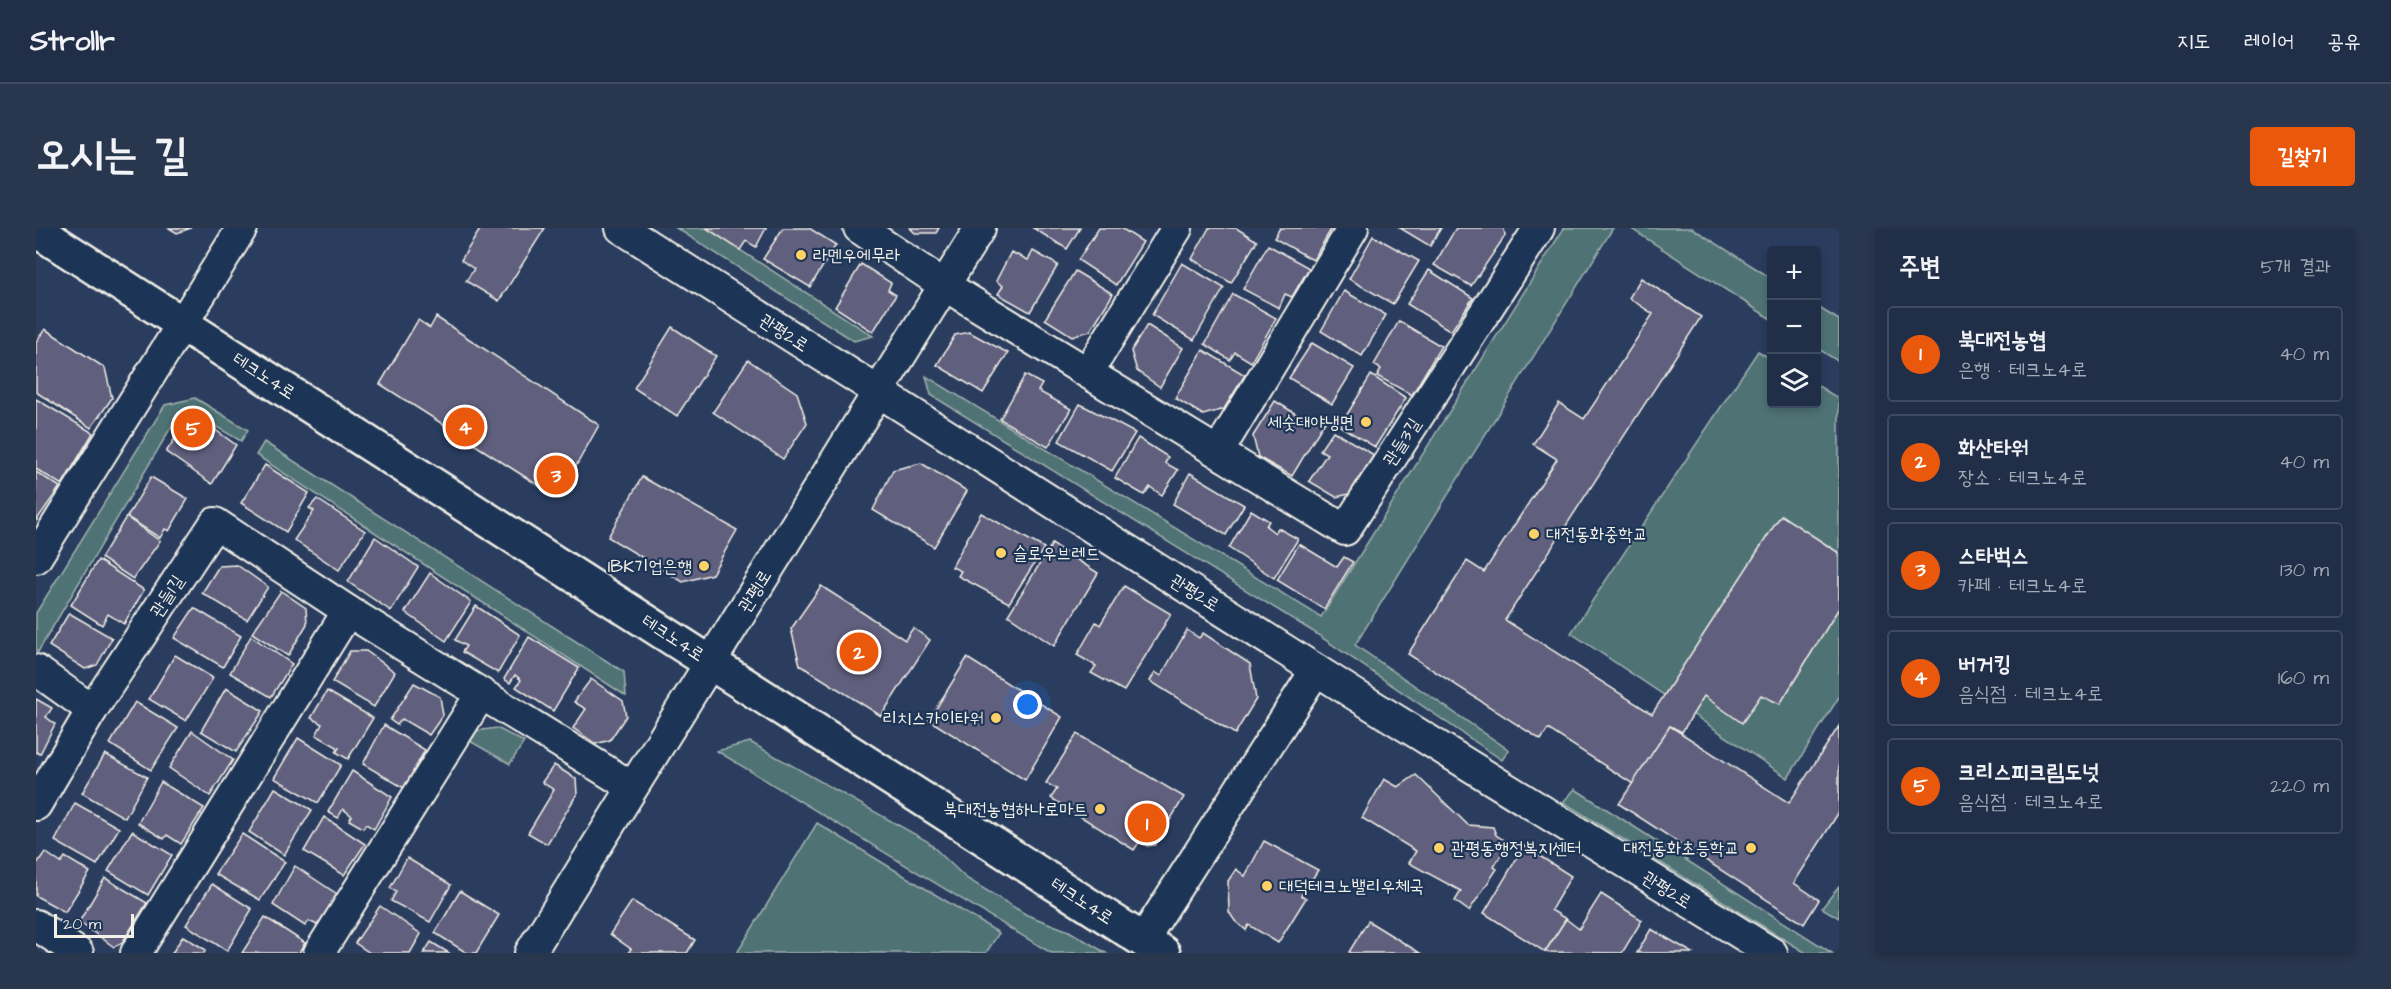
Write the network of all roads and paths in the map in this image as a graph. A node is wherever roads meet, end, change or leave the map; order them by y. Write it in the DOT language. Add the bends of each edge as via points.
graph roads {
  1 [pos="242,228"];
  2 [pos="621,228"];
  3 [pos="859,228"];
  4 [pos="980,228"];
  5 [pos="1177,228"];
  6 [pos="1353,228"];
  7 [pos="1539,228"];
  8 [pos="36,230"];
  9 [pos="944,285"];
  10 [pos="182,324"];
  11 [pos="1088,372"];
  12 [pos="878,393"];
  13 [pos="1218,452"];
  14 [pos="36,558"];
  15 [pos="348,611"];
  16 [pos="710,662"];
  17 [pos="36,670"];
  18 [pos="1316,670"];
  19 [pos="481,694"];
  20 [pos="92,710"];
  21 [pos="632,787"];
  22 [pos="36,805"];
  23 [pos="36,926"];
  24 [pos="1153,947"];
  25 [pos="78,953"];
  26 [pos="136,953"];
  27 [pos="319,953"];
  28 [pos="530,953"];
  29 [pos="1772,953"];
  1 -- 10 [label="street"];
  2 -- 12 [label="street, 관평2로"];
  3 -- 9 [label="street, 관들3길"];
  4 -- 9 [label="street, 관평1로"];
  5 -- 11 [label="street"];
  6 -- 13 [label="street"];
  7 -- 13 [label="street, 관들3길" via="1345,530"];
  8 -- 10 [label="main road, 테크노4로"];
  9 -- 11 [label="street, 관들3길"];
  9 -- 12 [label="street, 관평1로"];
  10 -- 14 [label="street"];
  10 -- 16 [label="main road, 테크노4로"];
  11 -- 13 [label="street, 관들3길"];
  12 -- 16 [label="street, 관평1로"];
  12 -- 18 [label="street, 관평2로"];
  15 -- 19 [label="street, 관들1길"];
  15 -- 20 [label="street, 관들1길" via="215,523"];
  15 -- 26 [label="street"];
  16 -- 21 [label="street, 관평1로"];
  16 -- 24 [label="main road, 테크노4로"];
  17 -- 20 [label="street"];
  18 -- 24 [label="street"];
  18 -- 29 [label="street, 관평2로"];
  19 -- 21 [label="street, 관들1길"];
  19 -- 27 [label="street"];
  20 -- 22 [label="street, 관들1길"];
  21 -- 28 [label="street, 관평1로"];
  23 -- 25 [label="street"];
}
